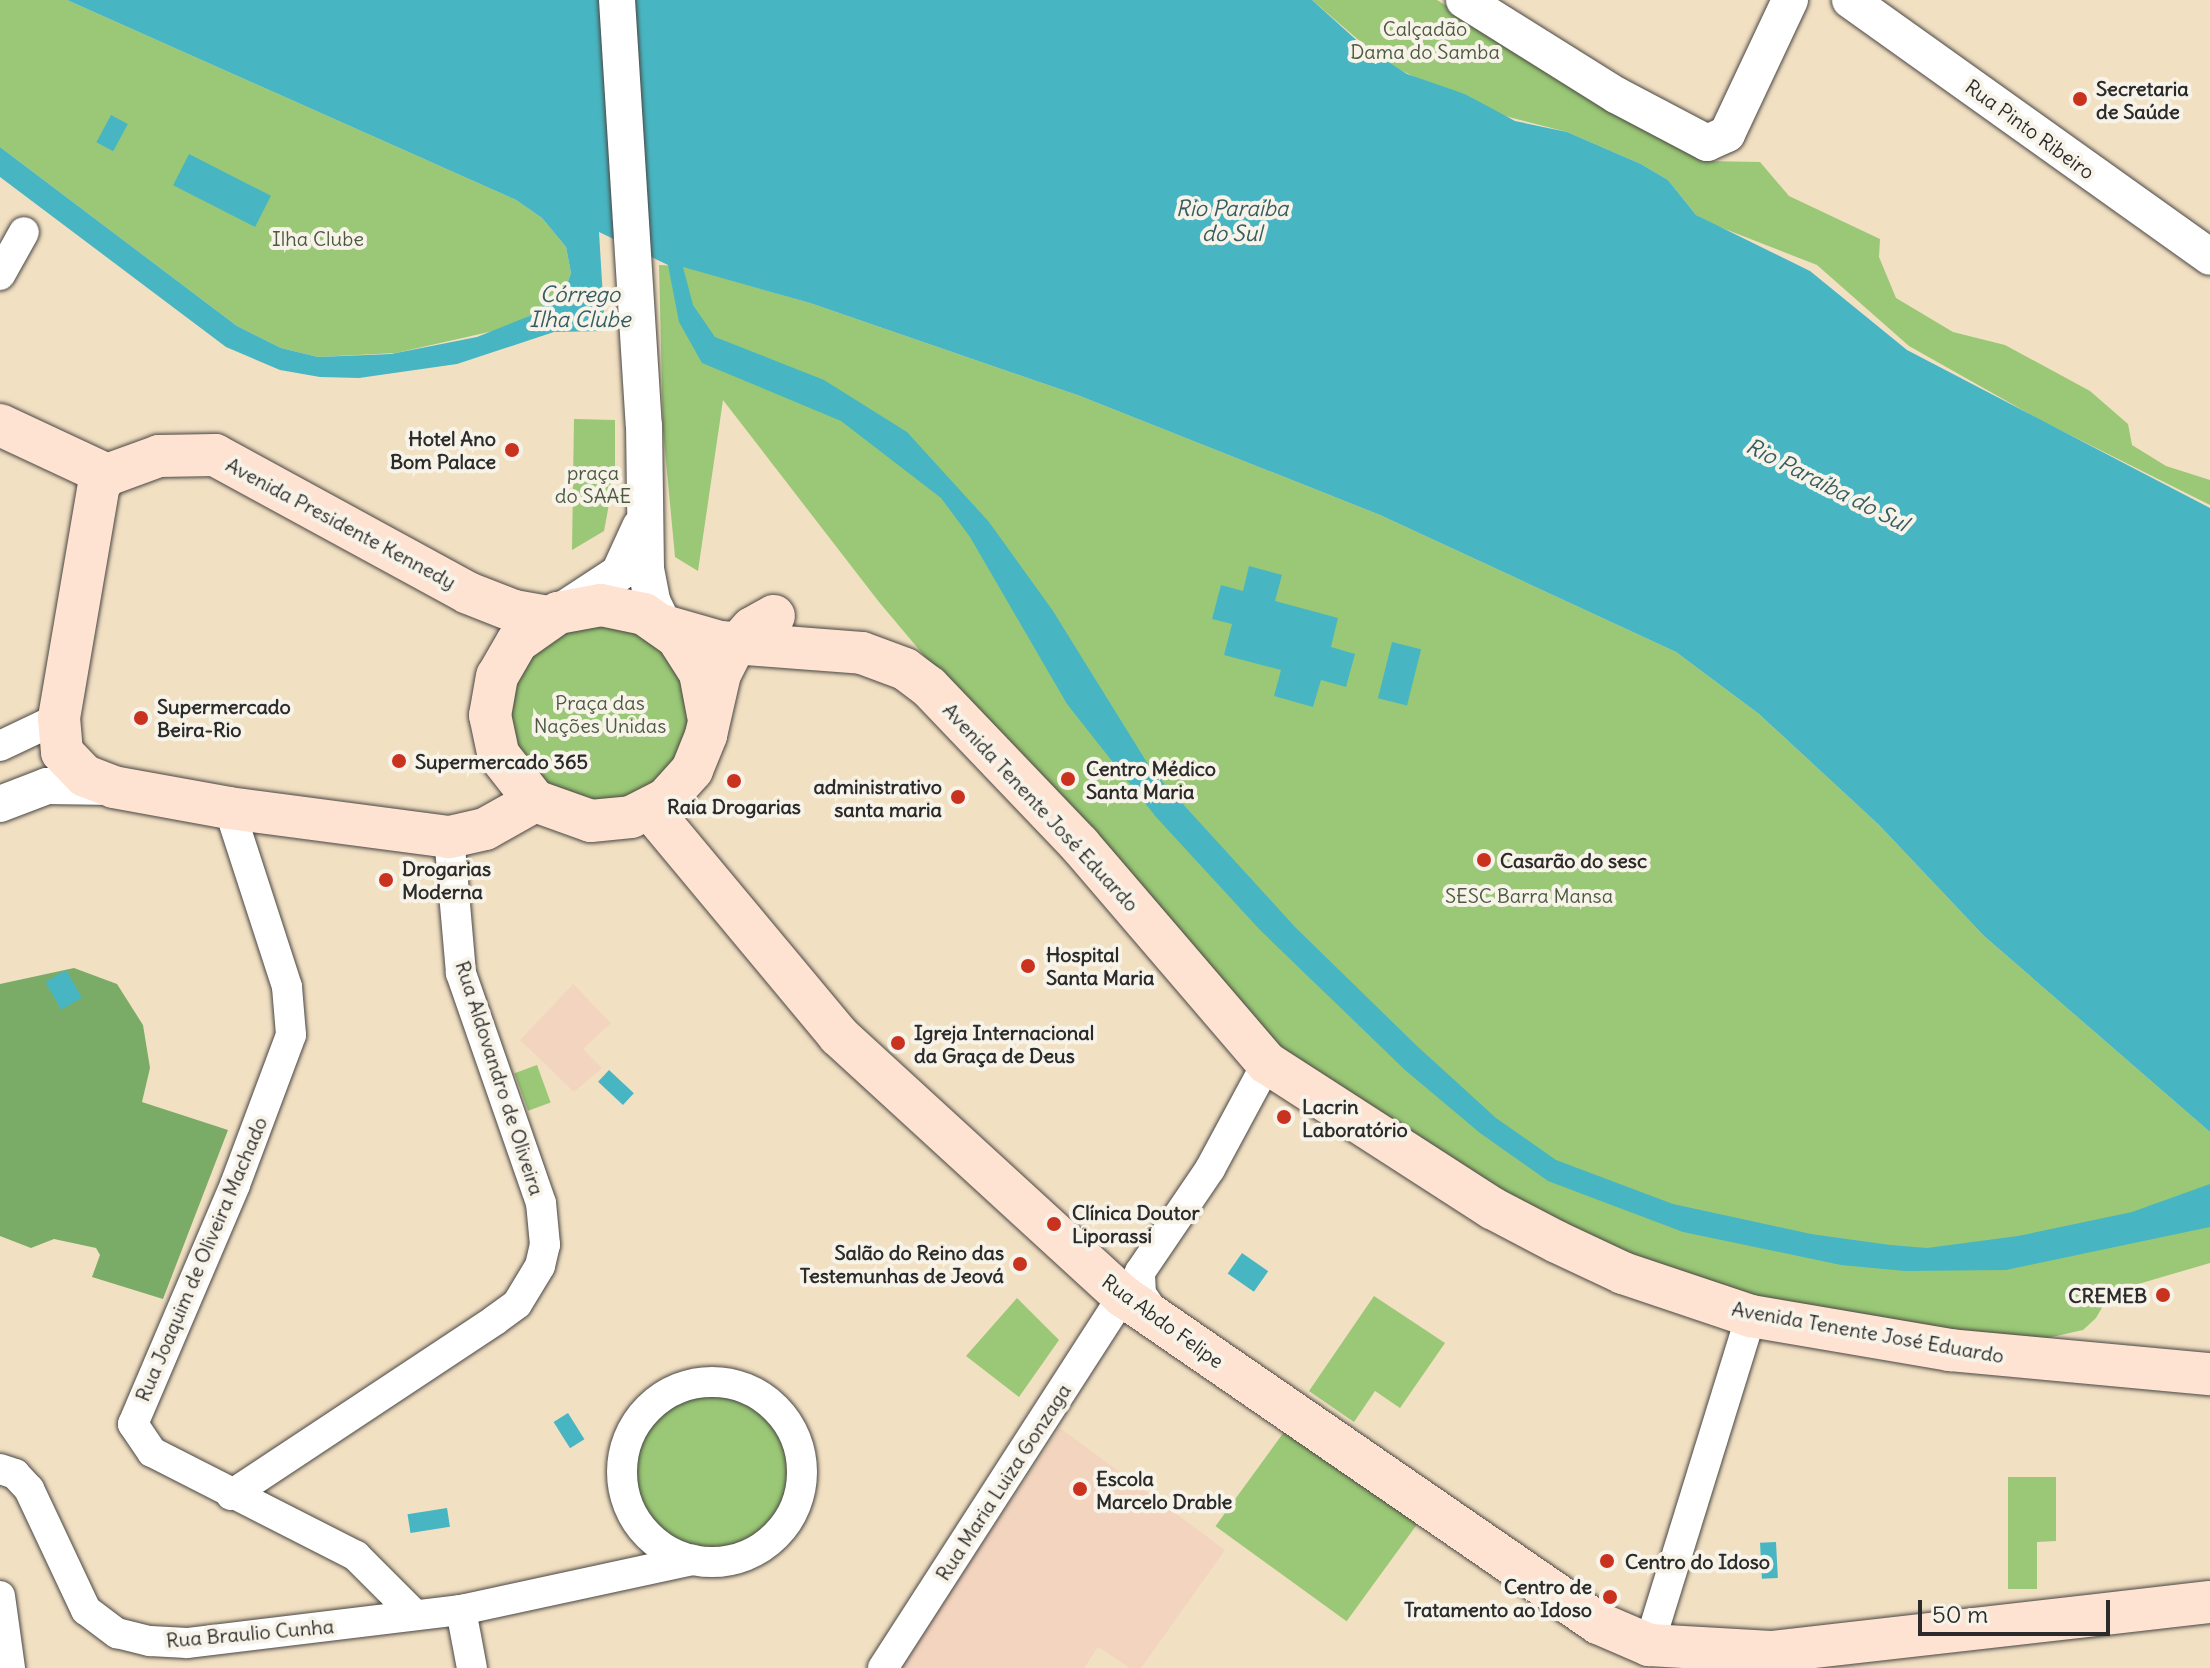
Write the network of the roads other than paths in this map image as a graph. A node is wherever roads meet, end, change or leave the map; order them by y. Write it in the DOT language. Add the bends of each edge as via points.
graph roads {
  1 [pos="617,0"];
  2 [pos="1464,0"];
  3 [pos="1790,0"];
  4 [pos="1850,0"];
  5 [pos="24,232"];
  6 [pos="2210,257"];
  7 [pos="0,275"];
  8 [pos="0,425"];
  9 [pos="107,475"];
  10 [pos="646,499"];
  11 [pos="553,615"];
  12 [pos="774,616"];
  13 [pos="664,626"];
  14 [pos="736,644"];
  15 [pos="708,715"];
  16 [pos="59,723"];
  17 [pos="0,746"];
  18 [pos="114,787"];
  19 [pos="535,801"];
  20 [pos="0,802"];
  21 [pos="229,808"];
  22 [pos="650,809"];
  23 [pos="449,837"];
  24 [pos="1267,1063"];
  25 [pos="1123,1296"];
  26 [pos="1751,1316"];
  27 [pos="1164,1324"];
  28 [pos="2210,1374"];
  29 [pos="0,1469"];
  30 [pos="231,1495"];
  31 [pos="693,1560"];
  32 [pos="0,1596"];
  33 [pos="2210,1602"];
  34 [pos="461,1610"];
  35 [pos="415,1615"];
  36 [pos="190,1655"];
  37 [pos="1656,1657"];
  38 [pos="1758,1660"];
  39 [pos="10,1668"];
  40 [pos="472,1668"];
  41 [pos="883,1668"];
  1 -- 10 [label="street"];
  2 -- 3 [label="street" via="1693,137 1714,143 1727,134"];
  4 -- 6 [label="street, Rua Pinto Ribeiro"];
  5 -- 7 [label="street"];
  8 -- 9 [label="main road"];
  9 -- 11 [label="main road, Avenida Presidente Kennedy" via="174,453 215,455 468,593 514,611"];
  9 -- 16 [label="main road" via="93,501"];
  10 -- 11 [label="street" via="637,540 619,573"];
  10 -- 13 [label="street" via="649,592"];
  11 -- 13 [label="main road" via="601,605 623,607"];
  11 -- 19 [label="main road" via="506,658 491,705 498,754"];
  12 -- 14 [label="main road"];
  13 -- 14 [label="main road, Avenida Tenente José Eduardo"];
  13 -- 15 [label="main road" via="695,660"];
  14 -- 15 [label="main road"];
  14 -- 24 [label="main road, Avenida Tenente José Eduardo" via="883,657 929,687 1103,869"];
  15 -- 22 [label="main road" via="692,770"];
  16 -- 17 [label="street"];
  16 -- 18 [label="main road" via="69,764"];
  16 -- 20 [label="street" via="36,765"];
  18 -- 20 [label="street" via="47,786"];
  18 -- 21 [label="main road"];
  19 -- 22 [label="main road" via="591,821"];
  19 -- 23 [label="main road" via="485,829"];
  21 -- 23 [label="main road"];
  21 -- 30 [label="street, Rua Joaquim de Oliveira Machado" via="287,987 291,1035 235,1185 133,1424 152,1452"];
  22 -- 25 [label="main road, Rua Abdo Felipe" via="839,1036"];
  23 -- 30 [label="street, Rua Aldovandro de Oliveira" via="461,973 541,1203 545,1245 540,1266 517,1304"];
  24 -- 26 [label="main road, Avenida Tenente José Eduardo" via="1492,1208 1557,1242 1623,1273"];
  24 -- 27 [label="street" via="1210,1169 1140,1272 1141,1294"];
  25 -- 27 [label="main road, Rua Abdo Felipe"];
  25 -- 41 [label="street, Rua Maria Luiza Gonzaga"];
  26 -- 28 [label="main road, Avenida Tenente José Eduardo" via="1950,1350"];
  26 -- 37 [label="street"];
  27 -- 37 [label="main road, Rua Abdo Felipe" via="1582,1615"];
  29 -- 36 [label="street, Rua Braulio Cunha" via="15,1474 29,1489 73,1589 93,1618 128,1636"];
  30 -- 35 [label="street, Rua Joaquim de Oliveira Machado" via="356,1556"];
  31 -- 31 [label="street" via="729,1561 770,1542 787,1523 802,1484 800,1449 785,1417 758,1394 724,1382 702,1382 661,1397 644,1412 624,1450 622,1482 640,1527 663,1548"];
  31 -- 34 [label="street, Rua Braulio Cunha"];
  32 -- 39 [label="street"];
  33 -- 38 [label="main road"];
  34 -- 35 [label="street, Rua Braulio Cunha"];
  34 -- 40 [label="street"];
  35 -- 36 [label="street, Rua Braulio Cunha"];
  37 -- 38 [label="main road"];
}
